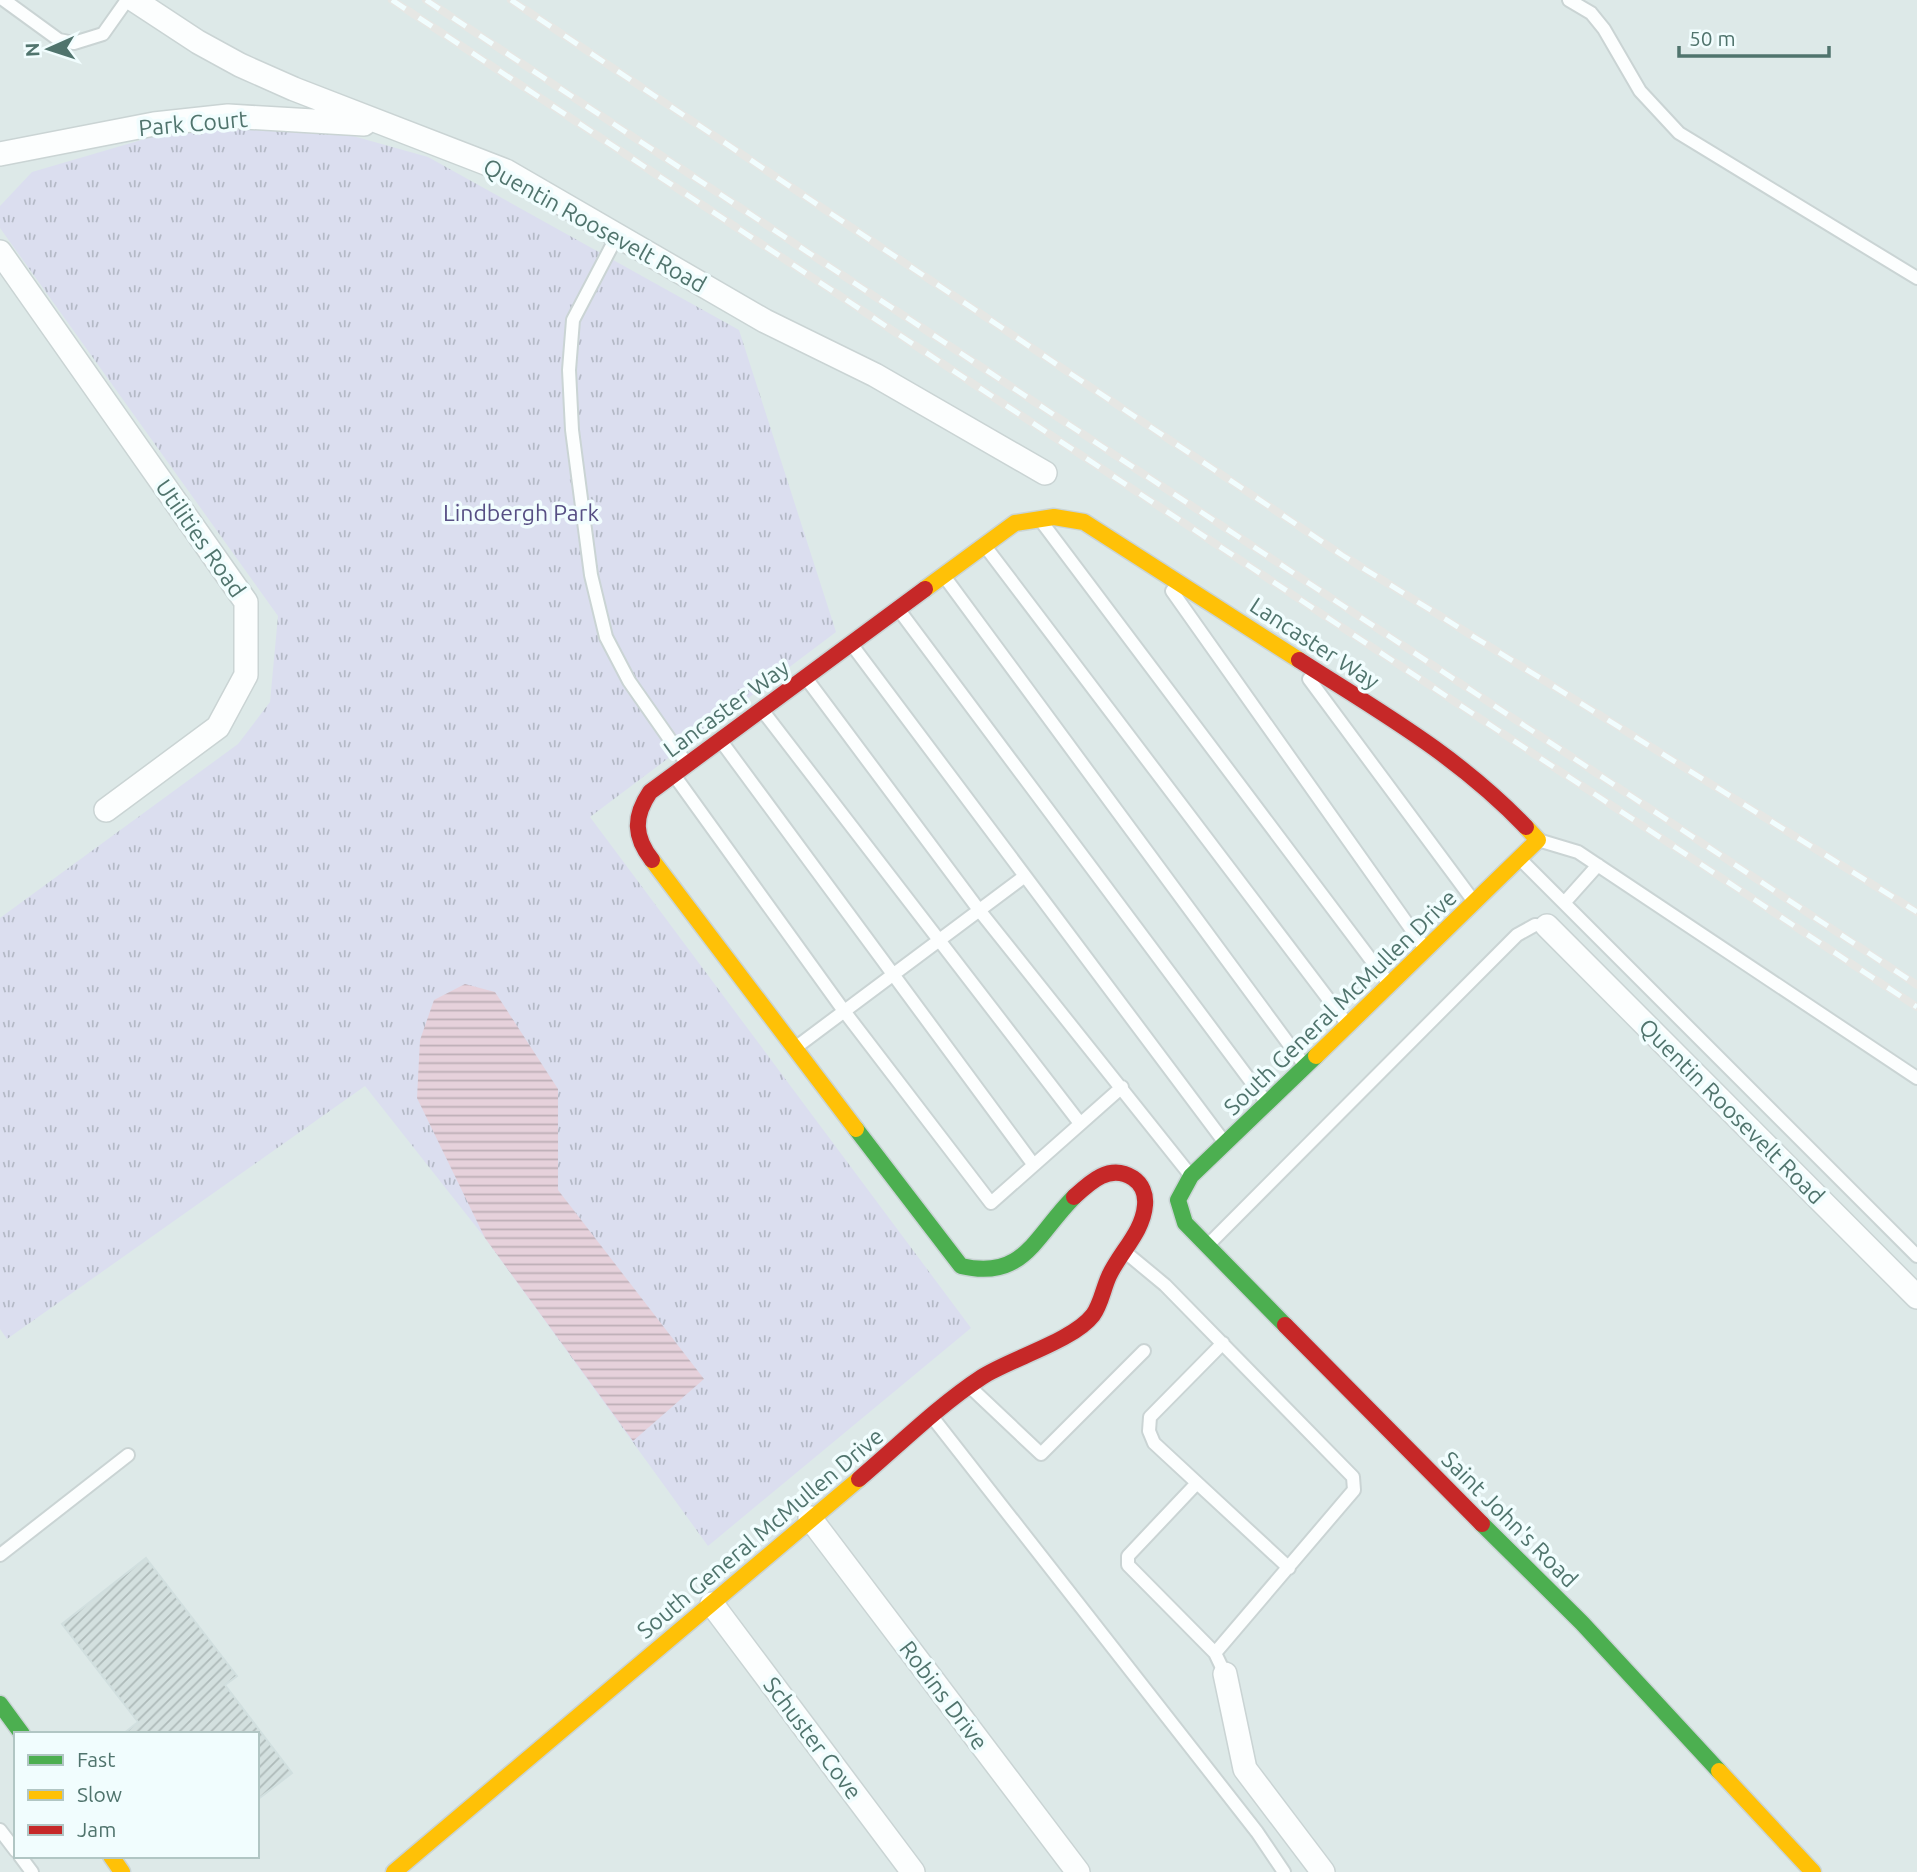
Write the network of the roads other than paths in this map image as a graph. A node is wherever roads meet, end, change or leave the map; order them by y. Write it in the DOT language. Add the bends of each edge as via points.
graph roads {
  1 [pos="4,0"];
  2 [pos="127,0"];
  3 [pos="134,0"];
  4 [pos="1569,0"];
  5 [pos="388,125"];
  6 [pos="0,155"];
  7 [pos="617,236"];
  8 [pos="0,252"];
  9 [pos="1917,278"];
  10 [pos="1045,473"];
  11 [pos="1039,520"];
  12 [pos="985,545"];
  13 [pos="1155,567"];
  14 [pos="944,576"];
  15 [pos="899,609"];
  16 [pos="851,644"];
  17 [pos="1290,654"];
  18 [pos="806,677"];
  19 [pos="762,710"];
  20 [pos="720,740"];
  21 [pos="688,765"];
  22 [pos="673,775"];
  23 [pos="106,810"];
  24 [pos="1538,839"];
  25 [pos="1519,859"];
  26 [pos="1598,865"];
  27 [pos="1025,876"];
  28 [pos="1564,903"];
  29 [pos="1475,904"];
  30 [pos="979,910"];
  31 [pos="1547,926"];
  32 [pos="940,940"];
  33 [pos="1426,951"];
  34 [pos="892,975"];
  35 [pos="1390,985"];
  36 [pos="844,1011"];
  37 [pos="1349,1025"];
  38 [pos="795,1048"];
  39 [pos="1306,1066"];
  40 [pos="1917,1079"];
  41 [pos="1122,1087"];
  42 [pos="1268,1103"];
  43 [pos="1079,1122"];
  44 [pos="1225,1143"];
  45 [pos="1033,1164"];
  46 [pos="1191,1176"];
  47 [pos="1178,1200"];
  48 [pos="1138,1226"];
  49 [pos="1207,1246"];
  50 [pos="1123,1250"];
  51 [pos="1917,1255"];
  52 [pos="1917,1297"];
  53 [pos="1223,1343"];
  54 [pos="1144,1350"];
  55 [pos="969,1386"];
  56 [pos="932,1417"];
  57 [pos="128,1455"];
  58 [pos="1197,1483"];
  59 [pos="810,1518"];
  60 [pos="0,1555"];
  61 [pos="1289,1567"];
  62 [pos="712,1604"];
  63 [pos="1215,1653"];
  64 [pos="1226,1674"];
  65 [pos="0,1704"];
  66 [pos="21,1732"];
  67 [pos="394,1872"];
  68 [pos="914,1872"];
  69 [pos="1078,1872"];
  70 [pos="1284,1872"];
  71 [pos="1323,1872"];
  72 [pos="1813,1872"];
  1 -- 2 [label="lane" via="59,40 74,43 103,34"];
  3 -- 5 [label="street, Quentin Roosevelt Road" via="240,65"];
  4 -- 9 [label="lane" via="1591,13 1640,91 1679,133"];
  5 -- 6 [label="street, Park Court" via="228,116 154,124"];
  5 -- 7 [label="street, Quentin Roosevelt Road" via="483,160"];
  7 -- 10 [label="street, Quentin Roosevelt Road"];
  7 -- 21 [label="lane" via="573,320 569,370 591,575 607,637 629,681"];
  8 -- 23 [label="street, Utilities Road" via="246,603 246,675 218,727"];
  11 -- 12 [label="street, Lancaster Way" via="1015,523"];
  11 -- 13 [label="street, Lancaster Way" via="1054,517 1084,522"];
  11 -- 35 [label="lane"];
  12 -- 14 [label="street, Lancaster Way"];
  12 -- 37 [label="lane"];
  13 -- 17 [label="street, Lancaster Way"];
  13 -- 33 [label="lane"];
  14 -- 15 [label="street, Lancaster Way"];
  14 -- 39 [label="lane"];
  15 -- 16 [label="street, Lancaster Way"];
  15 -- 42 [label="lane"];
  16 -- 18 [label="street, Lancaster Way"];
  16 -- 27 [label="lane"];
  17 -- 24 [label="street, Lancaster Way" via="1449,756"];
  17 -- 29 [label="lane"];
  18 -- 19 [label="street, Lancaster Way"];
  18 -- 30 [label="lane"];
  19 -- 20 [label="street, Lancaster Way"];
  19 -- 32 [label="lane"];
  20 -- 21 [label="street, Lancaster Way"];
  20 -- 34 [label="lane"];
  21 -- 22 [label="street, Lancaster Way"];
  22 -- 36 [label="lane"];
  22 -- 38 [label="street, Lancaster Way" via="650,792 638,809 639,844"];
  24 -- 25 [label="street, South General McMullen Drive"];
  24 -- 26 [label="lane" via="1578,852"];
  25 -- 28 [label="lane"];
  25 -- 29 [label="street, South General McMullen Drive"];
  26 -- 28 [label="lane"];
  26 -- 40 [label="lane"];
  27 -- 30 [label="lane"];
  27 -- 44 [label="lane"];
  28 -- 51 [label="lane"];
  29 -- 33 [label="street, South General McMullen Drive"];
  30 -- 32 [label="lane"];
  30 -- 41 [label="lane"];
  31 -- 49 [label="lane" via="1535,925 1517,935"];
  31 -- 52 [label="street, Quentin Roosevelt Road"];
  32 -- 34 [label="lane"];
  32 -- 43 [label="lane"];
  33 -- 35 [label="street, South General McMullen Drive"];
  34 -- 36 [label="lane"];
  34 -- 45 [label="lane"];
  35 -- 37 [label="street, South General McMullen Drive"];
  36 -- 38 [label="lane"];
  36 -- 45 [label="lane" via="991,1203"];
  37 -- 39 [label="street, South General McMullen Drive"];
  38 -- 48 [label="street, Lancaster Way" via="961,1266 993,1271 1013,1264 1093,1177 1118,1170 1133,1175 1144,1189 1146,1208"];
  39 -- 42 [label="street, South General McMullen Drive"];
  41 -- 43 [label="lane"];
  41 -- 46 [label="lane"];
  42 -- 44 [label="street, South General McMullen Drive"];
  43 -- 45 [label="lane"];
  44 -- 46 [label="street, South General McMullen Drive"];
  46 -- 47 [label="street, South General McMullen Drive"];
  47 -- 49 [label="street, Saint John's Road" via="1185,1223"];
  48 -- 50 [label="street, South General McMullen Drive"];
  49 -- 72 [label="street, Saint John's Road" via="1582,1623"];
  50 -- 53 [label="lane"];
  50 -- 55 [label="street, South General McMullen Drive" via="1093,1316 1059,1341 992,1369"];
  53 -- 58 [label="lane" via="1150,1417 1154,1443"];
  53 -- 61 [label="lane" via="1353,1477 1354,1490"];
  54 -- 55 [label="lane" via="1041,1454"];
  55 -- 56 [label="street, South General McMullen Drive"];
  56 -- 59 [label="street, South General McMullen Drive"];
  56 -- 70 [label="lane"];
  57 -- 60 [label="lane"];
  58 -- 61 [label="lane"];
  58 -- 63 [label="lane" via="1128,1556 1128,1565"];
  59 -- 62 [label="street, South General McMullen Drive"];
  59 -- 69 [label="street, Robins Drive"];
  61 -- 63 [label="lane"];
  62 -- 67 [label="street, South General McMullen Drive"];
  62 -- 68 [label="street, Schuster Cove"];
  63 -- 64 [label="lane"];
  64 -- 71 [label="street" via="1245,1769"];
  65 -- 66 [label="street"];
}
